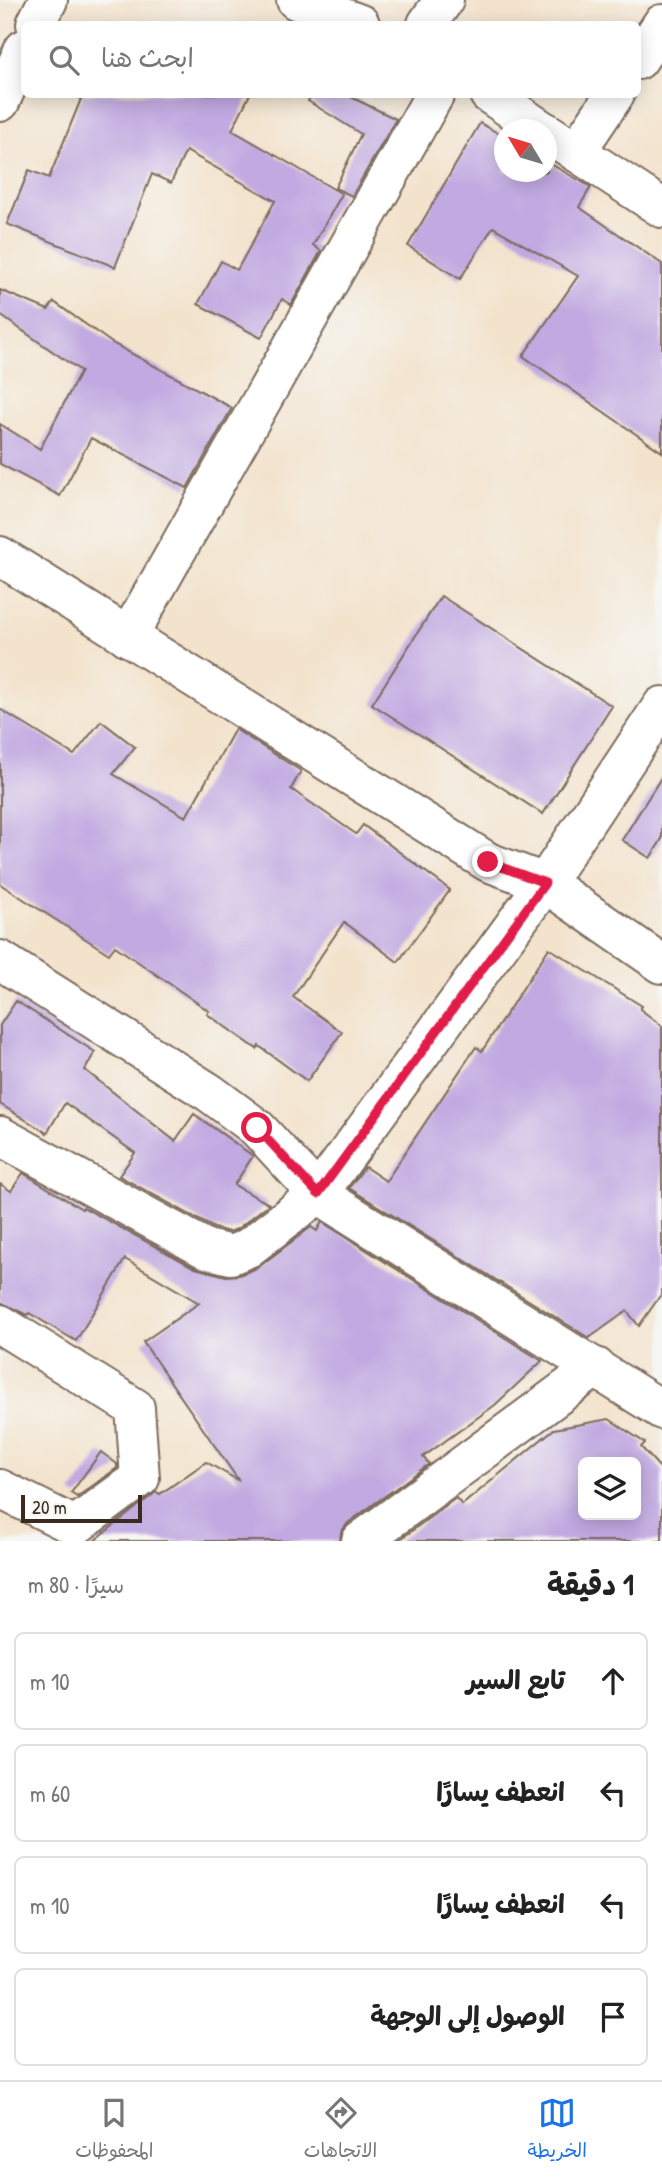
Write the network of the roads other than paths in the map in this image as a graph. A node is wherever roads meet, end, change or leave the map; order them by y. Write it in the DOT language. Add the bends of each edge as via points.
graph roads {
  1 [pos="48,0"];
  2 [pos="296,0"];
  3 [pos="444,0"];
  4 [pos="38,21"];
  5 [pos="352,21"];
  6 [pos="429,21"];
  7 [pos="662,24"];
  8 [pos="21,56"];
  9 [pos="641,56"];
  10 [pos="433,98"];
  11 [pos="495,98"];
  12 [pos="610,98"];
  13 [pos="0,102"];
  14 [pos="526,119"];
  15 [pos="557,137"];
  16 [pos="557,139"];
  17 [pos="662,208"];
  18 [pos="0,556"];
  19 [pos="128,636"];
  20 [pos="660,715"];
  21 [pos="545,883"];
  22 [pos="0,960"];
  23 [pos="662,964"];
  24 [pos="0,1136"];
  25 [pos="318,1194"];
  26 [pos="0,1324"];
  27 [pos="596,1367"];
  28 [pos="662,1410"];
  29 [pos="0,1489"];
  30 [pos="361,1541"];
  1 -- 4 [label="street"];
  2 -- 5 [label="street"];
  3 -- 6 [label="street"];
  7 -- 9 [label="street"];
  8 -- 13 [label="street"];
  10 -- 19 [label="street"];
  11 -- 14 [label="street"];
  12 -- 15 [label="street"];
  16 -- 17 [label="street"];
  18 -- 19 [label="street"];
  19 -- 21 [label="street" via="488,862"];
  20 -- 21 [label="street"];
  21 -- 23 [label="street"];
  21 -- 25 [label="street"];
  22 -- 25 [label="street" via="210,1093 257,1128"];
  24 -- 25 [label="street" via="206,1249 230,1255 254,1244"];
  25 -- 27 [label="street"];
  26 -- 29 [label="street" via="135,1408 140,1478 75,1526"];
  27 -- 28 [label="street"];
  27 -- 30 [label="street"];
}
